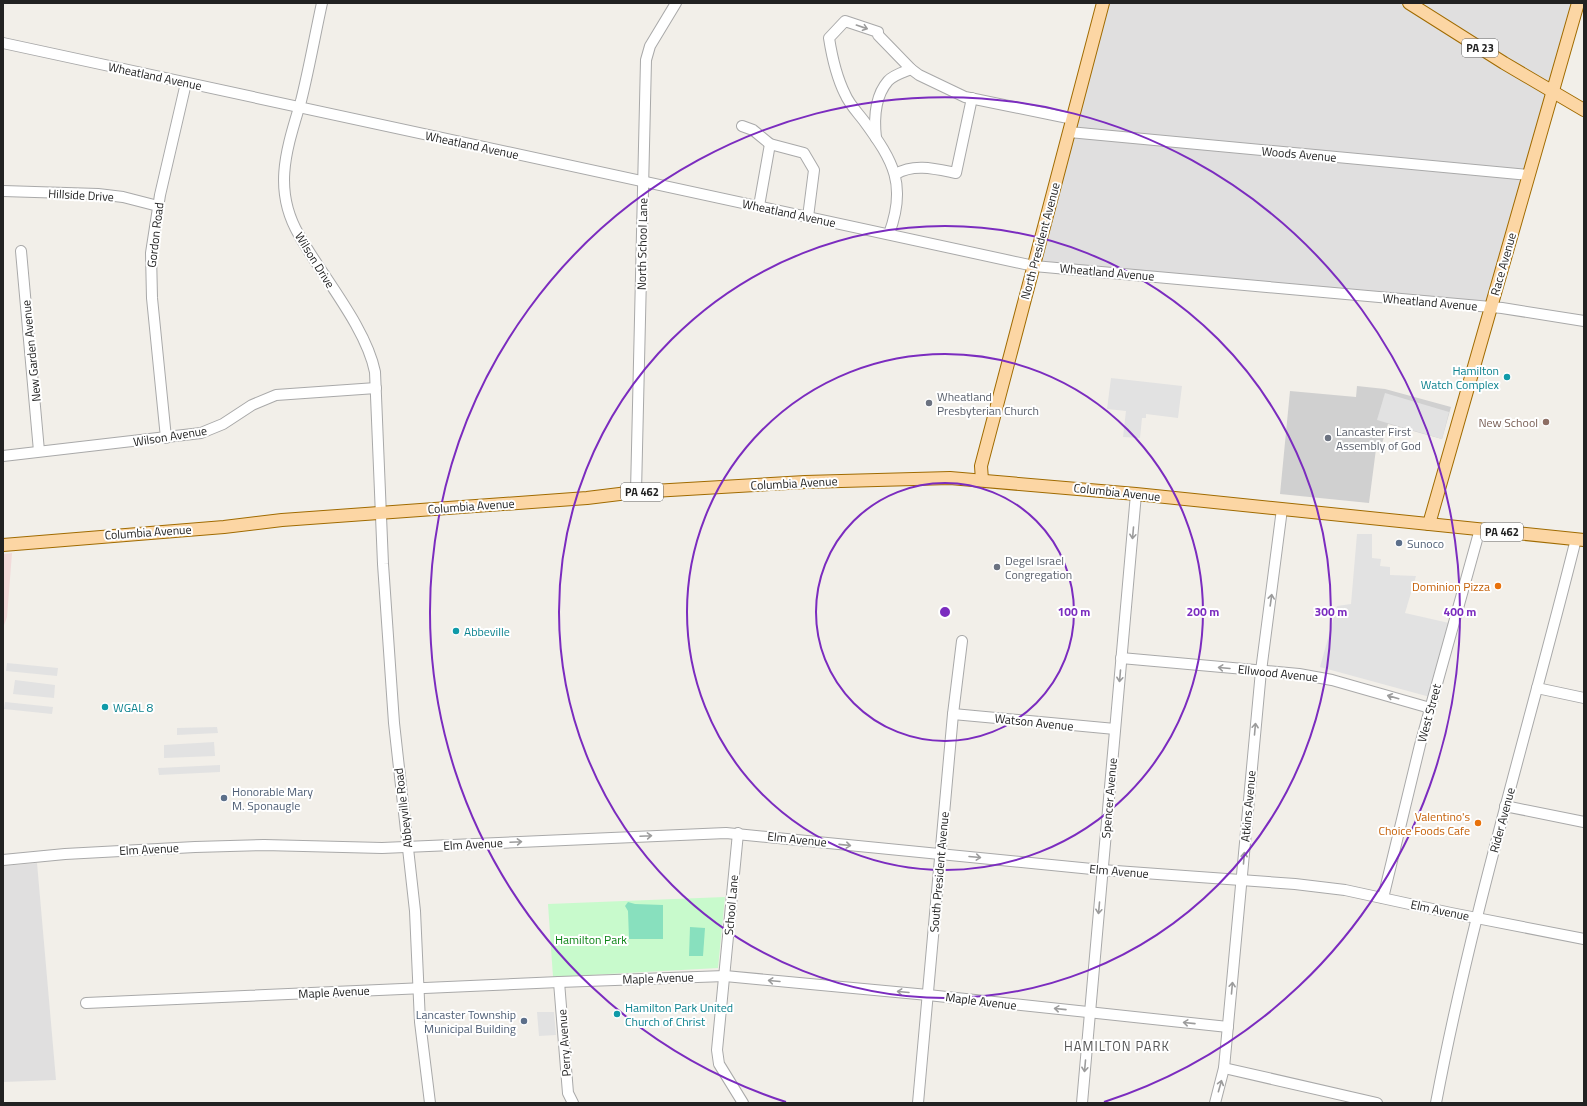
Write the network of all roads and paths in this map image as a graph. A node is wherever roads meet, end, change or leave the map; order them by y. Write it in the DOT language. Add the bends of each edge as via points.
graph roads {
  1 [pos="322,3"];
  2 [pos="676,3"];
  3 [pos="1104,3"];
  4 [pos="1409,3"];
  5 [pos="1578,3"];
  6 [pos="3,44"];
  7 [pos="911,68"];
  8 [pos="186,83"];
  9 [pos="1553,91"];
  10 [pos="972,98"];
  11 [pos="298,107"];
  12 [pos="1584,110"];
  13 [pos="1073,119"];
  14 [pos="742,126"];
  15 [pos="1069,132"];
  16 [pos="876,140"];
  17 [pos="770,144"];
  18 [pos="896,174"];
  19 [pos="1529,175"];
  20 [pos="644,182"];
  21 [pos="3,191"];
  22 [pos="158,206"];
  23 [pos="759,206"];
  24 [pos="808,217"];
  25 [pos="889,234"];
  26 [pos="21,251"];
  27 [pos="1034,266"];
  28 [pos="1491,307"];
  29 [pos="1584,321"];
  30 [pos="376,388"];
  31 [pos="166,438"];
  32 [pos="39,451"];
  33 [pos="3,456"];
  34 [pos="982,480"];
  35 [pos="636,492"];
  36 [pos="1136,494"];
  37 [pos="1282,509"];
  38 [pos="382,512"];
  39 [pos="1429,524"];
  40 [pos="1480,529"];
  41 [pos="1580,540"];
  42 [pos="3,545"];
  43 [pos="962,641"];
  44 [pos="1121,658"];
  45 [pos="1261,671"];
  46 [pos="1537,688"];
  47 [pos="1584,698"];
  48 [pos="1430,708"];
  49 [pos="953,714"];
  50 [pos="1115,729"];
  51 [pos="1505,806"];
  52 [pos="1584,822"];
  53 [pos="738,833"];
  54 [pos="407,847"];
  55 [pos="940,854"];
  56 [pos="3,860"];
  57 [pos="1102,870"];
  58 [pos="1242,881"];
  59 [pos="1383,898"];
  60 [pos="1476,918"];
  61 [pos="1584,939"];
  62 [pos="725,976"];
  63 [pos="559,982"];
  64 [pos="419,988"];
  65 [pos="928,995"];
  66 [pos="86,1004"];
  67 [pos="1090,1012"];
  68 [pos="1228,1026"];
  69 [pos="1224,1068"];
  70 [pos="430,1103"];
  71 [pos="573,1103"];
  72 [pos="743,1103"];
  73 [pos="918,1103"];
  74 [pos="1082,1103"];
  75 [pos="1214,1103"];
  76 [pos="1377,1103"];
  77 [pos="1436,1103"];
  1 -- 11 [label="street, Wilson Drive"];
  2 -- 20 [label="street, North School Lane" via="647,53"];
  3 -- 13 [label="main road, North President Avenue"];
  4 -- 9 [label="main road, PA 23"];
  5 -- 9 [label="main road, Race Avenue"];
  6 -- 8 [label="street, Wheatland Avenue"];
  7 -- 10 [label="street" via="919,75"];
  7 -- 16 [label="street" via="889,80 877,102"];
  16 -- 7 [label="street, one-way" via="845,95 832,62 829,38 845,21 878,32 878,35"];
  8 -- 11 [label="street, Wheatland Avenue"];
  8 -- 22 [label="street, Gordon Road"];
  9 -- 12 [label="main road, PA 23"];
  9 -- 19 [label="main road, Race Avenue"];
  10 -- 13 [label="street"];
  10 -- 18 [label="street" via="956,173 906,168"];
  11 -- 20 [label="street, Wheatland Avenue"];
  11 -- 30 [label="street, Wilson Drive" via="286,158 285,202 299,236 367,346 372,358"];
  13 -- 15 [label="main road, North President Avenue"];
  14 -- 17 [label="street" via="753,130"];
  15 -- 19 [label="street, Woods Avenue"];
  15 -- 27 [label="main road, North President Avenue"];
  16 -- 18 [label="street" via="889,158"];
  17 -- 23 [label="street"];
  17 -- 24 [label="street" via="804,153 814,170"];
  18 -- 25 [label="street" via="897,203"];
  19 -- 28 [label="main road, Race Avenue"];
  20 -- 23 [label="street, Wheatland Avenue"];
  20 -- 35 [label="street, North School Lane"];
  21 -- 22 [label="street, Hillside Drive" via="98,194"];
  22 -- 31 [label="street, Gordon Road" via="151,253 151,279"];
  23 -- 24 [label="street, Wheatland Avenue"];
  24 -- 25 [label="street, Wheatland Avenue"];
  25 -- 27 [label="street, Wheatland Avenue"];
  26 -- 32 [label="street, New Garden Avenue"];
  27 -- 28 [label="street, Wheatland Avenue"];
  27 -- 34 [label="main road, North President Avenue" via="981,466"];
  28 -- 29 [label="street, Wheatland Avenue"];
  28 -- 39 [label="main road, Race Avenue"];
  30 -- 31 [label="street, Wilson Avenue" via="276,395 252,405 202,433"];
  30 -- 38 [label="street, Wilson Drive"];
  31 -- 32 [label="street, Wilson Avenue"];
  32 -- 33 [label="street, Wilson Avenue"];
  34 -- 35 [label="main road, Columbia Avenue / PA 462" via="867,479"];
  34 -- 36 [label="main road, Columbia Avenue / PA 462"];
  35 -- 38 [label="main road, Columbia Avenue / PA 462" via="587,498"];
  36 -- 37 [label="main road, Columbia Avenue / PA 462"];
  36 -- 44 [label="street, Spencer Avenue, one-way"];
  37 -- 39 [label="main road, Columbia Avenue / PA 462"];
  45 -- 37 [label="street, Atkins Avenue, one-way"];
  38 -- 42 [label="main road, Columbia Avenue / PA 462"];
  38 -- 54 [label="street, Abbeyville Road" via="394,723"];
  39 -- 40 [label="main road, Columbia Avenue / PA 462"];
  40 -- 41 [label="main road, Columbia Avenue / PA 462"];
  40 -- 48 [label="street, West Street"];
  41 -- 46 [label="street, Rider Avenue"];
  43 -- 49 [label="street, South President Avenue"];
  45 -- 44 [label="street, Ellwood Avenue, one-way"];
  44 -- 50 [label="street, Spencer Avenue, one-way"];
  48 -- 45 [label="street, Ellwood Avenue, one-way" via="1332,680"];
  58 -- 45 [label="street, Atkins Avenue, one-way"];
  46 -- 47 [label="street"];
  46 -- 51 [label="street, Rider Avenue"];
  48 -- 59 [label="street, West Street" via="1394,844"];
  49 -- 50 [label="street, Watson Avenue"];
  49 -- 55 [label="street, South President Avenue"];
  50 -- 57 [label="street, Spencer Avenue"];
  51 -- 52 [label="street"];
  51 -- 60 [label="street, Rider Avenue"];
  54 -- 53 [label="street, Elm Avenue, one-way"];
  53 -- 55 [label="street, Elm Avenue, one-way"];
  53 -- 62 [label="street, School Lane"];
  54 -- 56 [label="street, Elm Avenue" via="195,847"];
  54 -- 64 [label="street, Abbeyville Road"];
  55 -- 57 [label="street, Elm Avenue, one-way"];
  55 -- 65 [label="street, South President Avenue"];
  57 -- 58 [label="street, Elm Avenue"];
  57 -- 67 [label="street, Spencer Avenue, one-way"];
  58 -- 59 [label="street, Elm Avenue" via="1345,890"];
  68 -- 58 [label="street, Atkins Avenue, one-way"];
  59 -- 60 [label="street, Elm Avenue"];
  60 -- 61 [label="street, Elm Avenue"];
  60 -- 77 [label="street, Rider Avenue"];
  62 -- 63 [label="street, Maple Avenue"];
  65 -- 62 [label="street, Maple Avenue, one-way"];
  62 -- 72 [label="street, School Lane" via="717,1042 718,1058 719,1064"];
  63 -- 64 [label="street, Maple Avenue"];
  63 -- 71 [label="street, Perry Avenue" via="568,1093"];
  64 -- 66 [label="street, Maple Avenue"];
  64 -- 70 [label="street, Abbeyville Road" via="423,1056"];
  67 -- 65 [label="street, Maple Avenue, one-way"];
  65 -- 73 [label="street, South President Avenue"];
  68 -- 67 [label="street, Maple Avenue, one-way"];
  67 -- 74 [label="street, Spencer Avenue, one-way"];
  68 -- 69 [label="street, Atkins Avenue"];
  75 -- 69 [label="street, Atkins Avenue, one-way"];
  69 -- 76 [label="street"];
}
